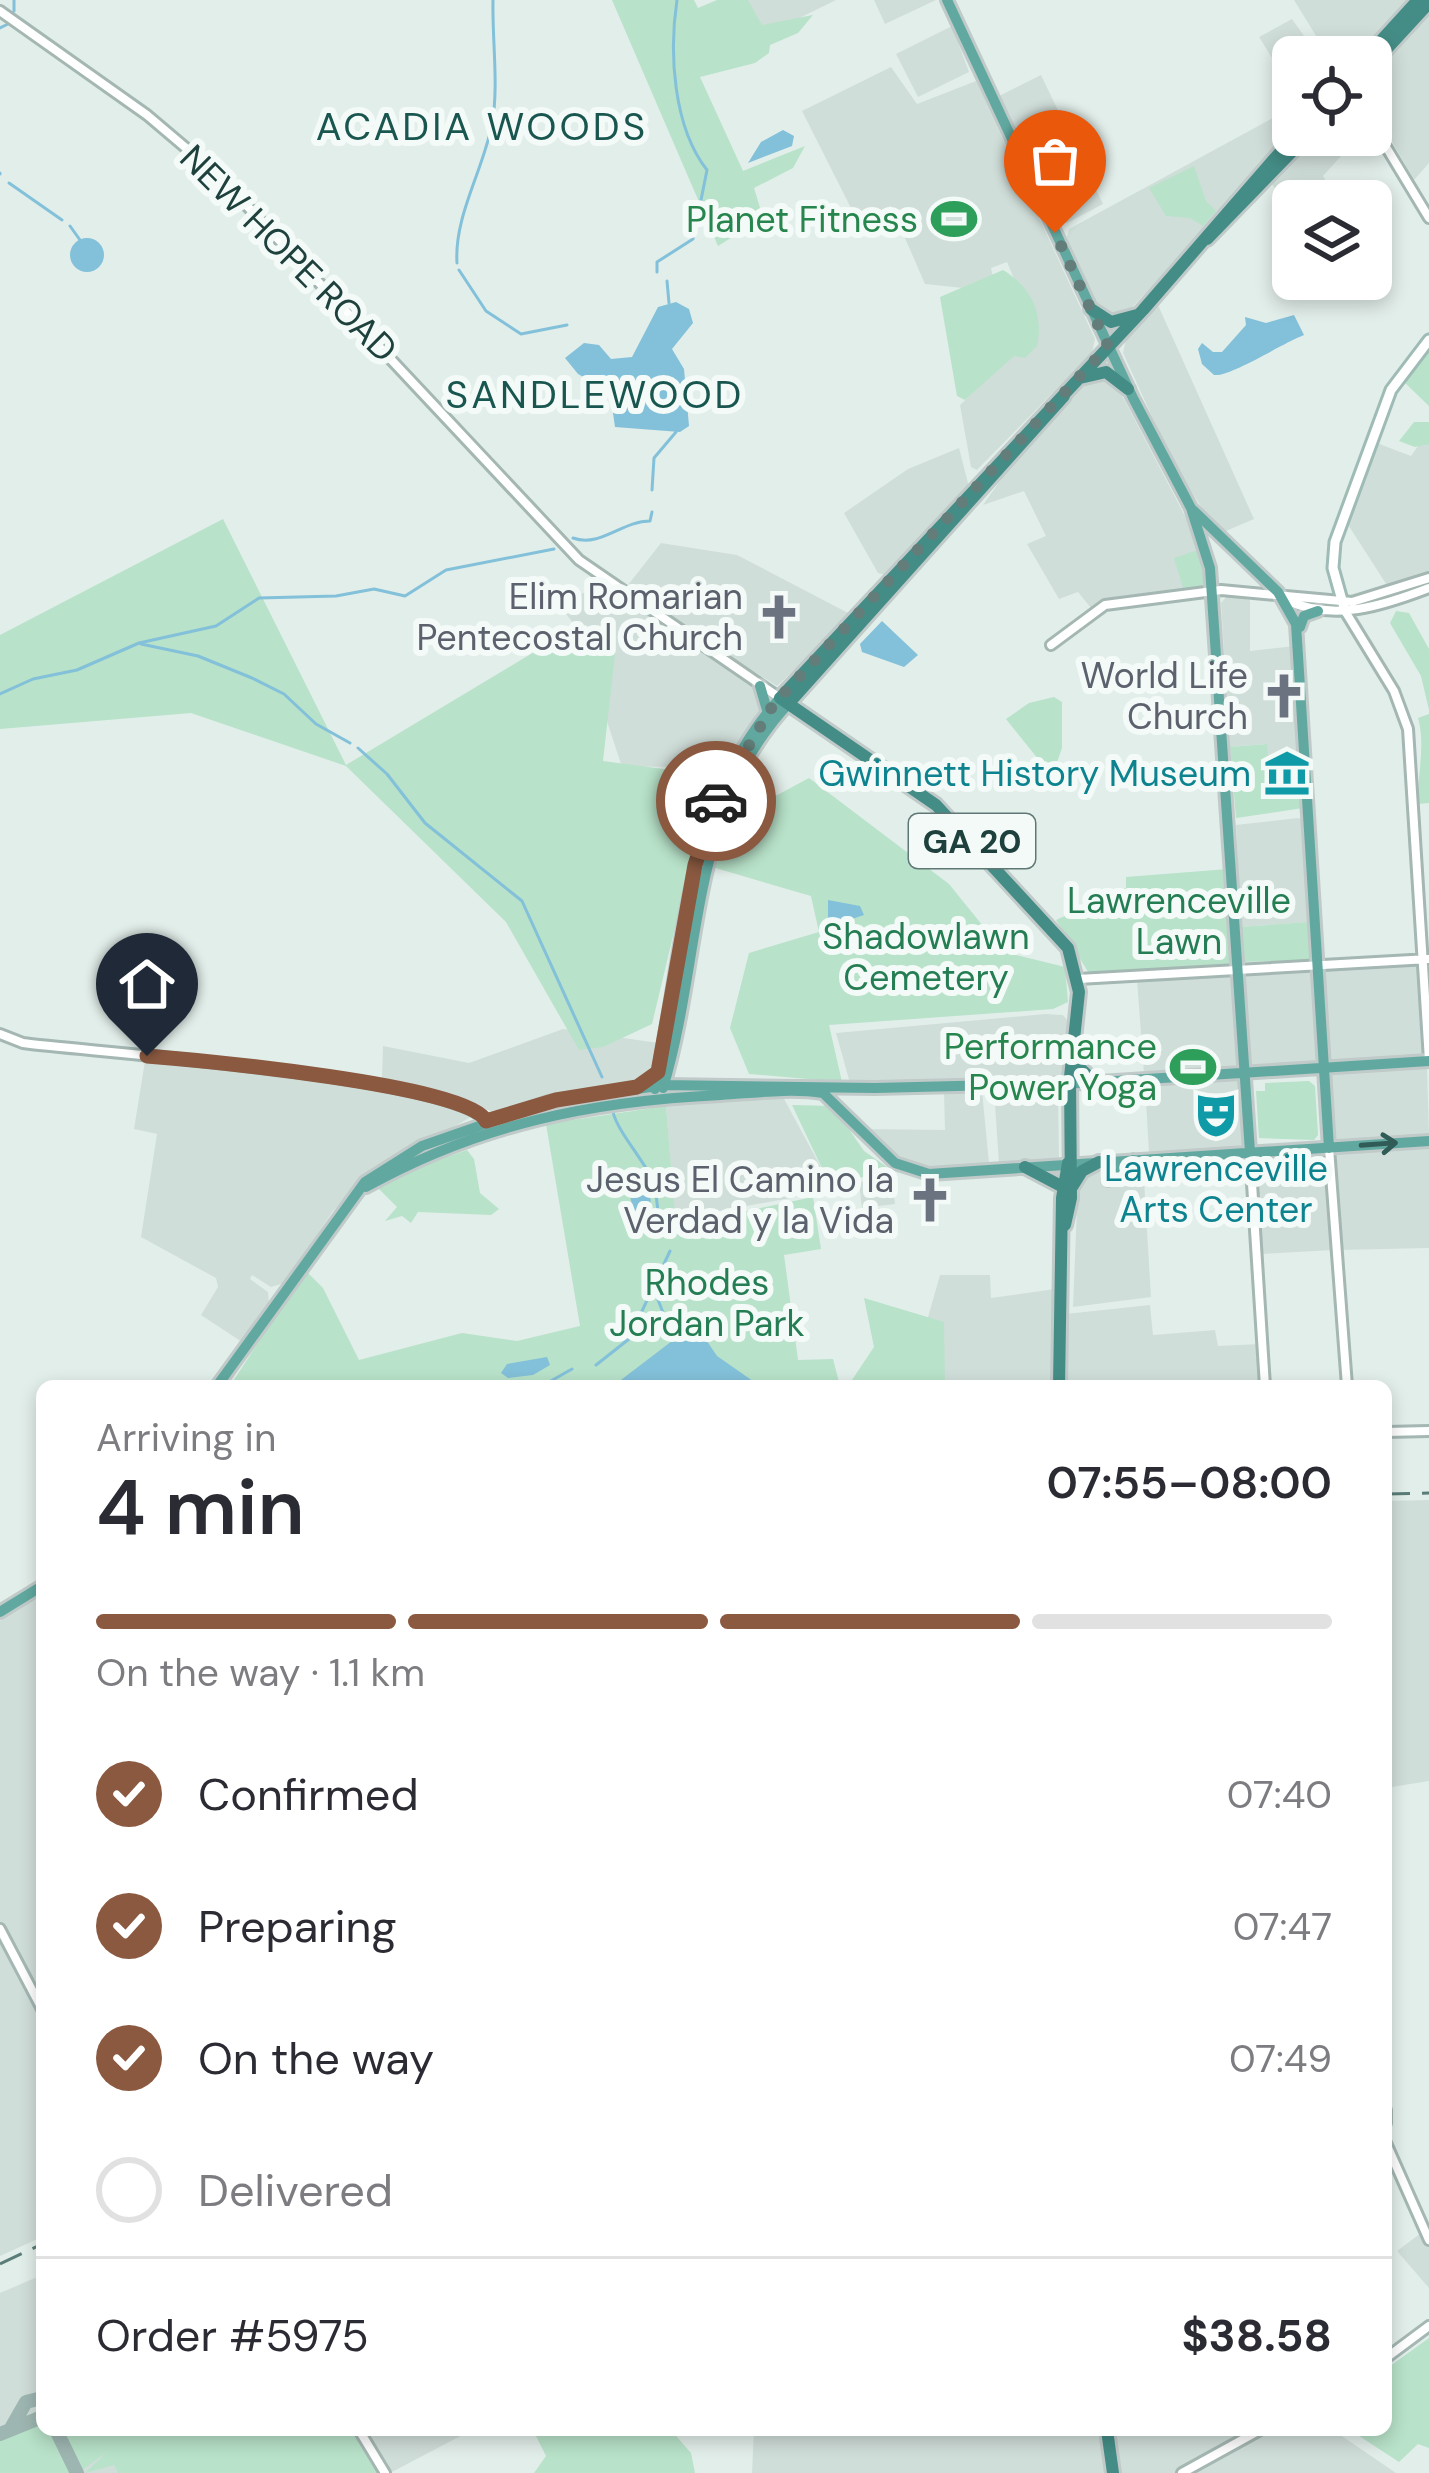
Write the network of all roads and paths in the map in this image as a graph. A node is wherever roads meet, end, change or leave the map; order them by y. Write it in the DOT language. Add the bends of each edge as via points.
graph roads {
  1 [pos="947,0"];
  2 [pos="1418,0"];
  3 [pos="1429,3"];
  4 [pos="0,11"];
  5 [pos="1385,36"];
  6 [pos="1392,43"];
  7 [pos="1278,156"];
  8 [pos="1287,156"];
  9 [pos="1392,156"];
  10 [pos="1248,194"];
  11 [pos="1429,218"];
  12 [pos="1091,309"];
  13 [pos="1138,315"];
  14 [pos="1429,340"];
  15 [pos="1108,346"];
  16 [pos="1074,383"];
  17 [pos="1128,388"];
  18 [pos="1190,508"];
  19 [pos="1214,532"];
  20 [pos="1208,559"];
  21 [pos="1429,578"];
  22 [pos="1429,588"];
  23 [pos="1214,590"];
  24 [pos="1284,600"];
  25 [pos="1344,607"];
  26 [pos="1370,608"];
  27 [pos="1318,611"];
  28 [pos="1363,633"];
  29 [pos="1298,636"];
  30 [pos="1051,644"];
  31 [pos="760,686"];
  32 [pos="803,689"];
  33 [pos="785,700"];
  34 [pos="766,714"];
  35 [pos="814,718"];
  36 [pos="1427,956"];
  37 [pos="1318,962"];
  38 [pos="1238,967"];
  39 [pos="1078,979"];
  40 [pos="0,1034"];
  41 [pos="1071,1060"];
  42 [pos="1429,1060"];
  43 [pos="669,1062"];
  44 [pos="1323,1070"];
  45 [pos="1245,1075"];
  46 [pos="1070,1082"];
  47 [pos="1095,1082"];
  48 [pos="730,1083"];
  49 [pos="689,1084"];
  50 [pos="794,1084"];
  51 [pos="875,1088"];
  52 [pos="658,1089"];
  53 [pos="756,1090"];
  54 [pos="629,1100"];
  55 [pos="472,1107"];
  56 [pos="844,1109"];
  57 [pos="649,1113"];
  58 [pos="487,1126"];
  59 [pos="467,1128"];
  60 [pos="1429,1141"];
  61 [pos="1329,1148"];
  62 [pos="1250,1152"];
  63 [pos="1134,1159"];
  64 [pos="1101,1161"];
  65 [pos="1068,1162"];
  66 [pos="1024,1167"];
  67 [pos="1067,1187"];
  68 [pos="358,1192"];
  69 [pos="221,1380"];
  70 [pos="1059,1380"];
  71 [pos="1265,1380"];
  72 [pos="1347,1380"];
  73 [pos="1429,1431"];
  74 [pos="1392,1432"];
  75 [pos="36,1590"];
  76 [pos="0,1612"];
  77 [pos="0,1929"];
  78 [pos="36,1998"];
  79 [pos="1392,2164"];
  80 [pos="1429,2240"];
  81 [pos="1429,2326"];
  82 [pos="1392,2354"];
  83 [pos="363,2436"];
  84 [pos="1107,2436"];
  85 [pos="1249,2436"];
  86 [pos="385,2473"];
  87 [pos="1113,2473"];
  88 [pos="1182,2473"];
  1 -- 12 [label="main road"];
  2 -- 5 [label="highway"];
  3 -- 6 [label="highway"];
  4 -- 31 [label="street, NEW HOPE ROAD" via="219,176 579,560"];
  7 -- 10 [label="highway"];
  8 -- 10 [label="highway"];
  9 -- 11 [label="street"];
  10 -- 13 [label="highway"];
  12 -- 13 [label="highway" via="1111,322"];
  12 -- 15 [label="main road"];
  13 -- 15 [label="highway"];
  14 -- 25 [label="main road" via="1391,390 1338,533 1333,566"];
  15 -- 16 [label="highway"];
  15 -- 17 [label="main road"];
  16 -- 17 [label="highway" via="1105,372"];
  16 -- 32 [label="highway" via="905,575 909,590 888,595"];
  16 -- 33 [label="highway"];
  17 -- 18 [label="main road"];
  18 -- 19 [label="main road"];
  18 -- 20 [label="main road"];
  19 -- 20 [label="main road"];
  19 -- 24 [label="main road"];
  20 -- 23 [label="main road"];
  21 -- 25 [label="street"];
  22 -- 26 [label="street"];
  23 -- 24 [label="street"];
  23 -- 30 [label="street" via="1106,605"];
  23 -- 38 [label="main road"];
  24 -- 25 [label="street"];
  24 -- 27 [label="street"];
  24 -- 29 [label="main road"];
  25 -- 26 [label="street"];
  25 -- 27 [label="street"];
  25 -- 28 [label="street"];
  26 -- 28 [label="street"];
  27 -- 29 [label="main road" via="1304,616"];
  28 -- 36 [label="street" via="1407,728"];
  29 -- 37 [label="main road"];
  31 -- 33 [label="street, NEW HOPE ROAD"];
  31 -- 34 [label="main road"];
  32 -- 33 [label="highway"];
  32 -- 35 [label="highway"];
  33 -- 34 [label="main road"];
  33 -- 35 [label="highway"];
  33 -- 43 [label="main road" via="714,832"];
  34 -- 52 [label="main road" via="705,829"];
  35 -- 39 [label="highway, GA 20" via="948,816 1056,931"];
  36 -- 37 [label="street"];
  36 -- 42 [label="street"];
  37 -- 38 [label="street"];
  37 -- 44 [label="main road"];
  38 -- 39 [label="street"];
  38 -- 45 [label="main road"];
  39 -- 41 [label="highway"];
  40 -- 55 [label="street" via="394,1087"];
  41 -- 46 [label="highway"];
  41 -- 47 [label="highway"];
  42 -- 44 [label="main road"];
  43 -- 49 [label="main road"];
  43 -- 52 [label="main road"];
  44 -- 45 [label="main road"];
  44 -- 61 [label="main road"];
  45 -- 47 [label="main road"];
  45 -- 62 [label="main road"];
  46 -- 47 [label="main road"];
  46 -- 51 [label="main road"];
  46 -- 65 [label="highway"];
  48 -- 49 [label="main road"];
  48 -- 50 [label="main road"];
  48 -- 52 [label="main road"];
  49 -- 52 [label="main road"];
  50 -- 51 [label="main road"];
  50 -- 53 [label="main road"];
  51 -- 56 [label="main road" via="847,1094"];
  52 -- 54 [label="main road"];
  52 -- 56 [label="main road" via="816,1092"];
  52 -- 58 [label="main road" via="556,1100"];
  54 -- 57 [label="main road"];
  54 -- 58 [label="main road"];
  55 -- 58 [label="street"];
  55 -- 59 [label="main road"];
  56 -- 66 [label="main road" via="878,1150 912,1171"];
  58 -- 59 [label="main road"];
  58 -- 68 [label="main road"];
  59 -- 68 [label="main road" via="390,1162"];
  61 -- 60 [label="main road, one-way"];
  61 -- 62 [label="main road"];
  61 -- 72 [label="street"];
  62 -- 63 [label="main road"];
  62 -- 71 [label="street"];
  63 -- 64 [label="main road"];
  63 -- 64 [label="main road" via="1108,1180"];
  64 -- 65 [label="main road"];
  64 -- 67 [label="highway"];
  65 -- 66 [label="main road"];
  65 -- 67 [label="highway"];
  66 -- 67 [label="highway"];
  67 -- 70 [label="highway"];
  68 -- 69 [label="main road"];
  73 -- 74 [label="street"];
  75 -- 76 [label="main road"];
  77 -- 78 [label="street"];
  79 -- 80 [label="street"];
  81 -- 82 [label="street"];
  83 -- 86 [label="street"];
  84 -- 87 [label="highway"];
  85 -- 88 [label="street"];
}
